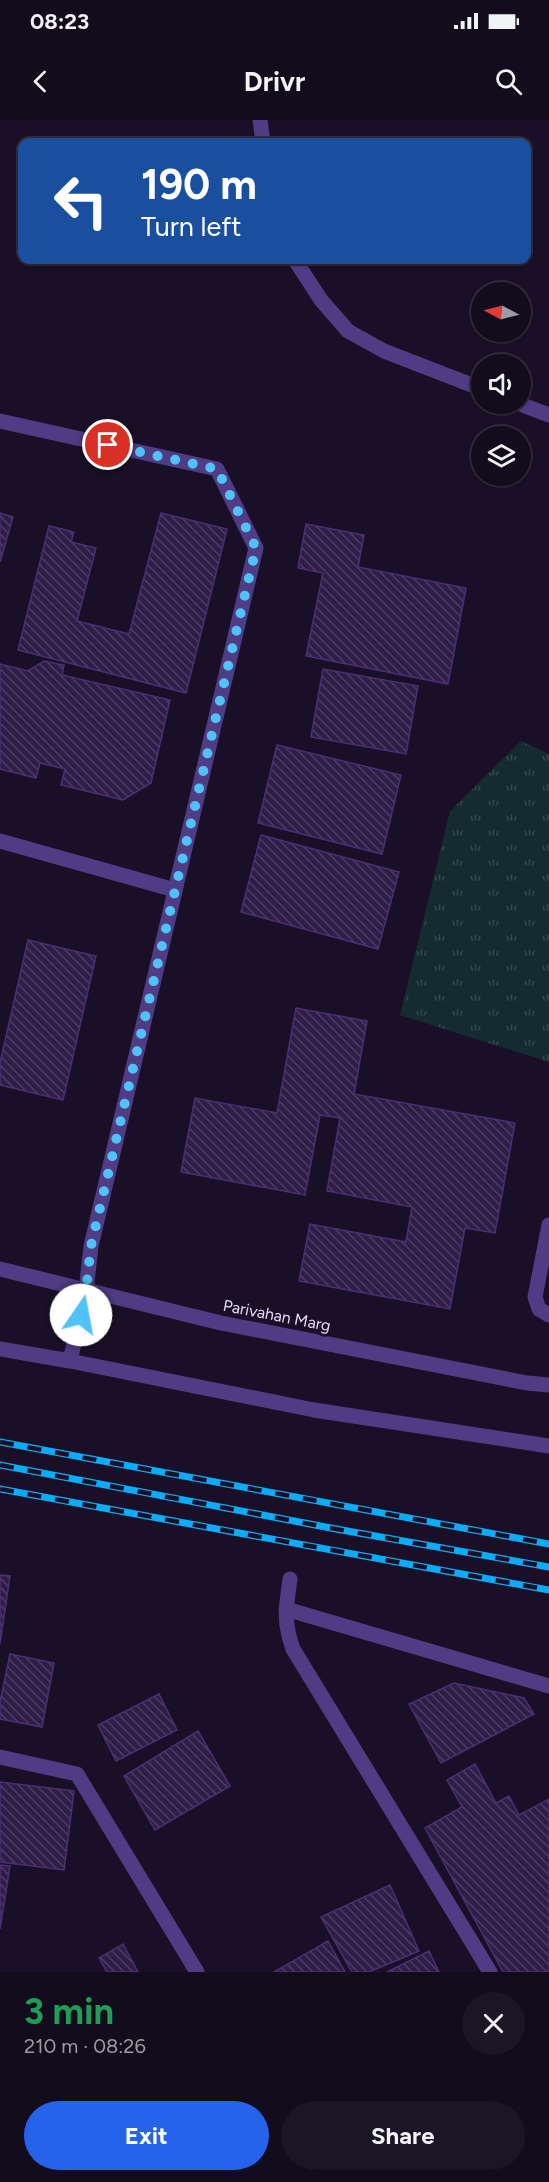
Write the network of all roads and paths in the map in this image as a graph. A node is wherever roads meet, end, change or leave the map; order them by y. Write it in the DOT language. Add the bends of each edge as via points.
graph roads {
  1 [pos="260,120"];
  2 [pos="262,138"];
  3 [pos="298,264"];
  4 [pos="471,385"];
  5 [pos="531,408"];
  6 [pos="549,415"];
  7 [pos="0,421"];
  8 [pos="0,841"];
  9 [pos="175,890"];
  10 [pos="549,1225"];
  11 [pos="0,1269"];
  12 [pos="86,1291"];
  13 [pos="549,1315"];
  14 [pos="0,1349"];
  15 [pos="70,1361"];
  16 [pos="549,1386"];
  17 [pos="549,1446"];
  18 [pos="290,1579"];
  19 [pos="286,1609"];
  20 [pos="549,1686"];
  21 [pos="0,1757"];
  22 [pos="197,1972"];
  23 [pos="490,1972"];
  1 -- 2 [label="street"];
  3 -- 4 [label="street" via="348,331 384,351"];
  5 -- 6 [label="street"];
  7 -- 9 [label="street" via="217,469 256,548"];
  8 -- 9 [label="street"];
  9 -- 12 [label="street" via="91,1246"];
  10 -- 13 [label="street" via="535,1297 539,1309"];
  11 -- 12 [label="street, Parivahan Marg"];
  12 -- 15 [label="street"];
  12 -- 16 [label="street, Parivahan Marg" via="221,1323"];
  14 -- 15 [label="street"];
  15 -- 17 [label="street" via="314,1410"];
  18 -- 19 [label="street"];
  19 -- 20 [label="street"];
  19 -- 23 [label="street" via="286,1629 293,1650"];
  21 -- 22 [label="street" via="77,1774"];
}
